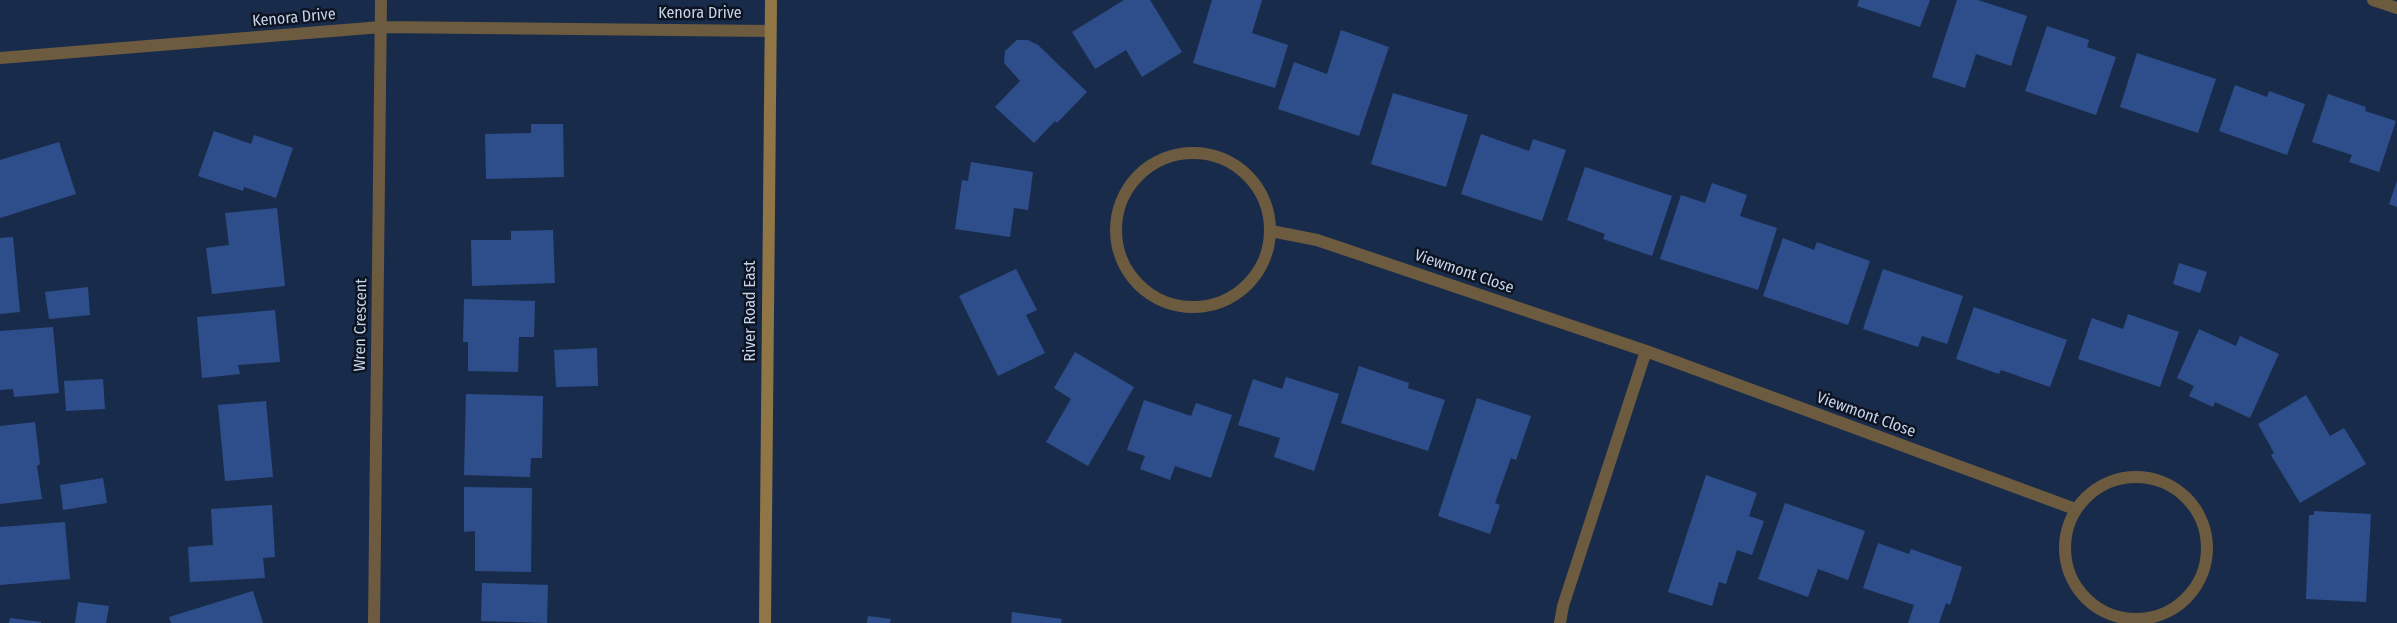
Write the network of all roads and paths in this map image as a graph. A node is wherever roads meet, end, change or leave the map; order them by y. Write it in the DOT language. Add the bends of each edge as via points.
graph roads {
  1 [pos="381,0"];
  2 [pos="771,0"];
  3 [pos="2373,0"];
  4 [pos="2397,8"];
  5 [pos="381,27"];
  6 [pos="770,31"];
  7 [pos="0,58"];
  8 [pos="1271,231"];
  9 [pos="1646,351"];
  10 [pos="2075,509"];
  11 [pos="374,623"];
  12 [pos="765,623"];
  13 [pos="1560,623"];
  1 -- 5 [label="street, Wren Crescent"];
  2 -- 6 [label="street, River Road East"];
  3 -- 4 [label="street"];
  5 -- 6 [label="street, Kenora Drive"];
  5 -- 7 [label="street, Kenora Drive"];
  5 -- 11 [label="street, Wren Crescent"];
  6 -- 12 [label="street, River Road East"];
  8 -- 8 [label="street" via="1267,205 1254,182 1234,165 1210,155 1184,153 1159,161 1137,176 1122,198 1116,224 1118,248 1128,271 1144,290 1166,302 1190,307 1214,305 1237,294 1255,277 1266,256"];
  8 -- 9 [label="street, Viewmont Close" via="1317,240"];
  9 -- 10 [label="street, Viewmont Close"];
  9 -- 13 [label="street"];
  10 -- 10 [label="street" via="2066,530 2064,553 2069,576 2082,596 2100,610 2122,619 2145,620 2167,613 2186,600 2200,581 2207,553 2207,538 2201,518 2189,500 2171,486 2151,478 2130,476 2090,493"];
}
